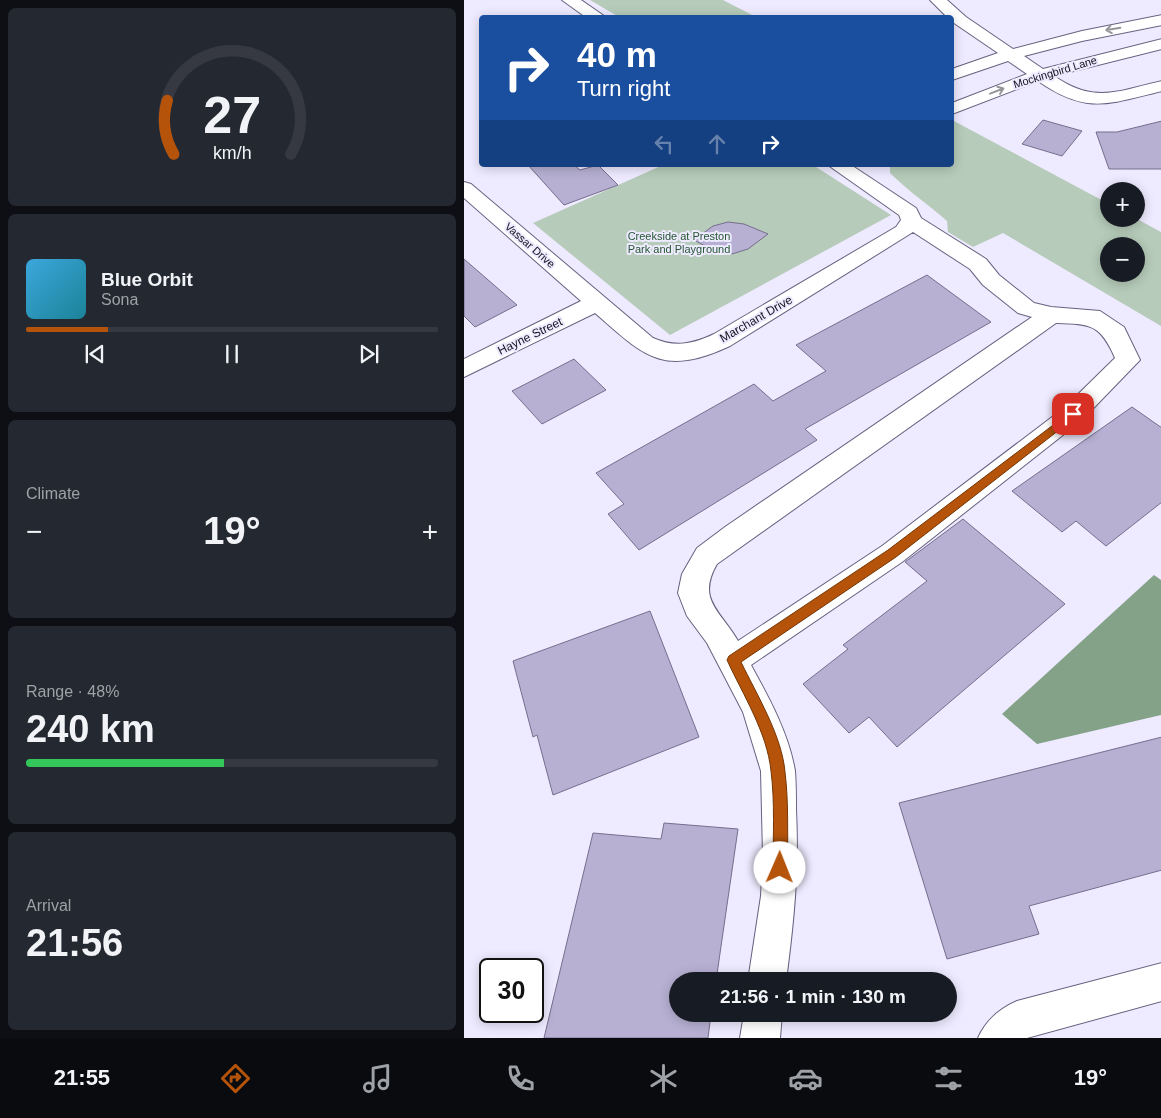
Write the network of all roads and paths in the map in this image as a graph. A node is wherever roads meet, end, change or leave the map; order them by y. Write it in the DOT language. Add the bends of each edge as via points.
graph roads {
  1 [pos="570,0"];
  2 [pos="938,0"];
  3 [pos="594,15"];
  4 [pos="1161,20"];
  5 [pos="1161,44"];
  6 [pos="1009,54"];
  7 [pos="954,74"];
  8 [pos="1041,75"];
  9 [pos="1161,86"];
  10 [pos="954,108"];
  11 [pos="842,167"];
  12 [pos="464,188"];
  13 [pos="911,221"];
  14 [pos="596,303"];
  15 [pos="1052,315"];
  16 [pos="464,369"];
  17 [pos="734,660"];
  18 [pos="769,972"];
  19 [pos="1161,982"];
  20 [pos="762,1022"];
  21 [pos="760,1038"];
  22 [pos="998,1038"];
  1 -- 3 [label="street"];
  2 -- 6 [label="street" via="960,20"];
  4 -- 6 [label="street, one-way" via="1078,35"];
  5 -- 8 [label="street, Mockingbird Lane"];
  6 -- 7 [label="street"];
  6 -- 8 [label="street"];
  8 -- 9 [label="street" via="1064,91 1093,100"];
  10 -- 8 [label="street, Mockingbird Lane, one-way"];
  11 -- 13 [label="street" via="904,208"];
  12 -- 14 [label="street, Vassar Drive"];
  13 -- 14 [label="street, Marchant Drive" via="894,238 722,340 693,352 670,353 652,348"];
  13 -- 15 [label="street" via="962,253 1020,304"];
  14 -- 16 [label="street, Hayne Street"];
  15 -- 17 [label="street" via="707,556 696,574 693,593 697,607"];
  15 -- 17 [label="street" via="1092,316 1116,332 1128,360 1073,414 892,554"];
  17 -- 18 [label="street" via="757,707 778,771 781,854 776,931"];
  19 -- 22 [label="street" via="1017,1021"];
  20 -- 21 [label="street"];
}
